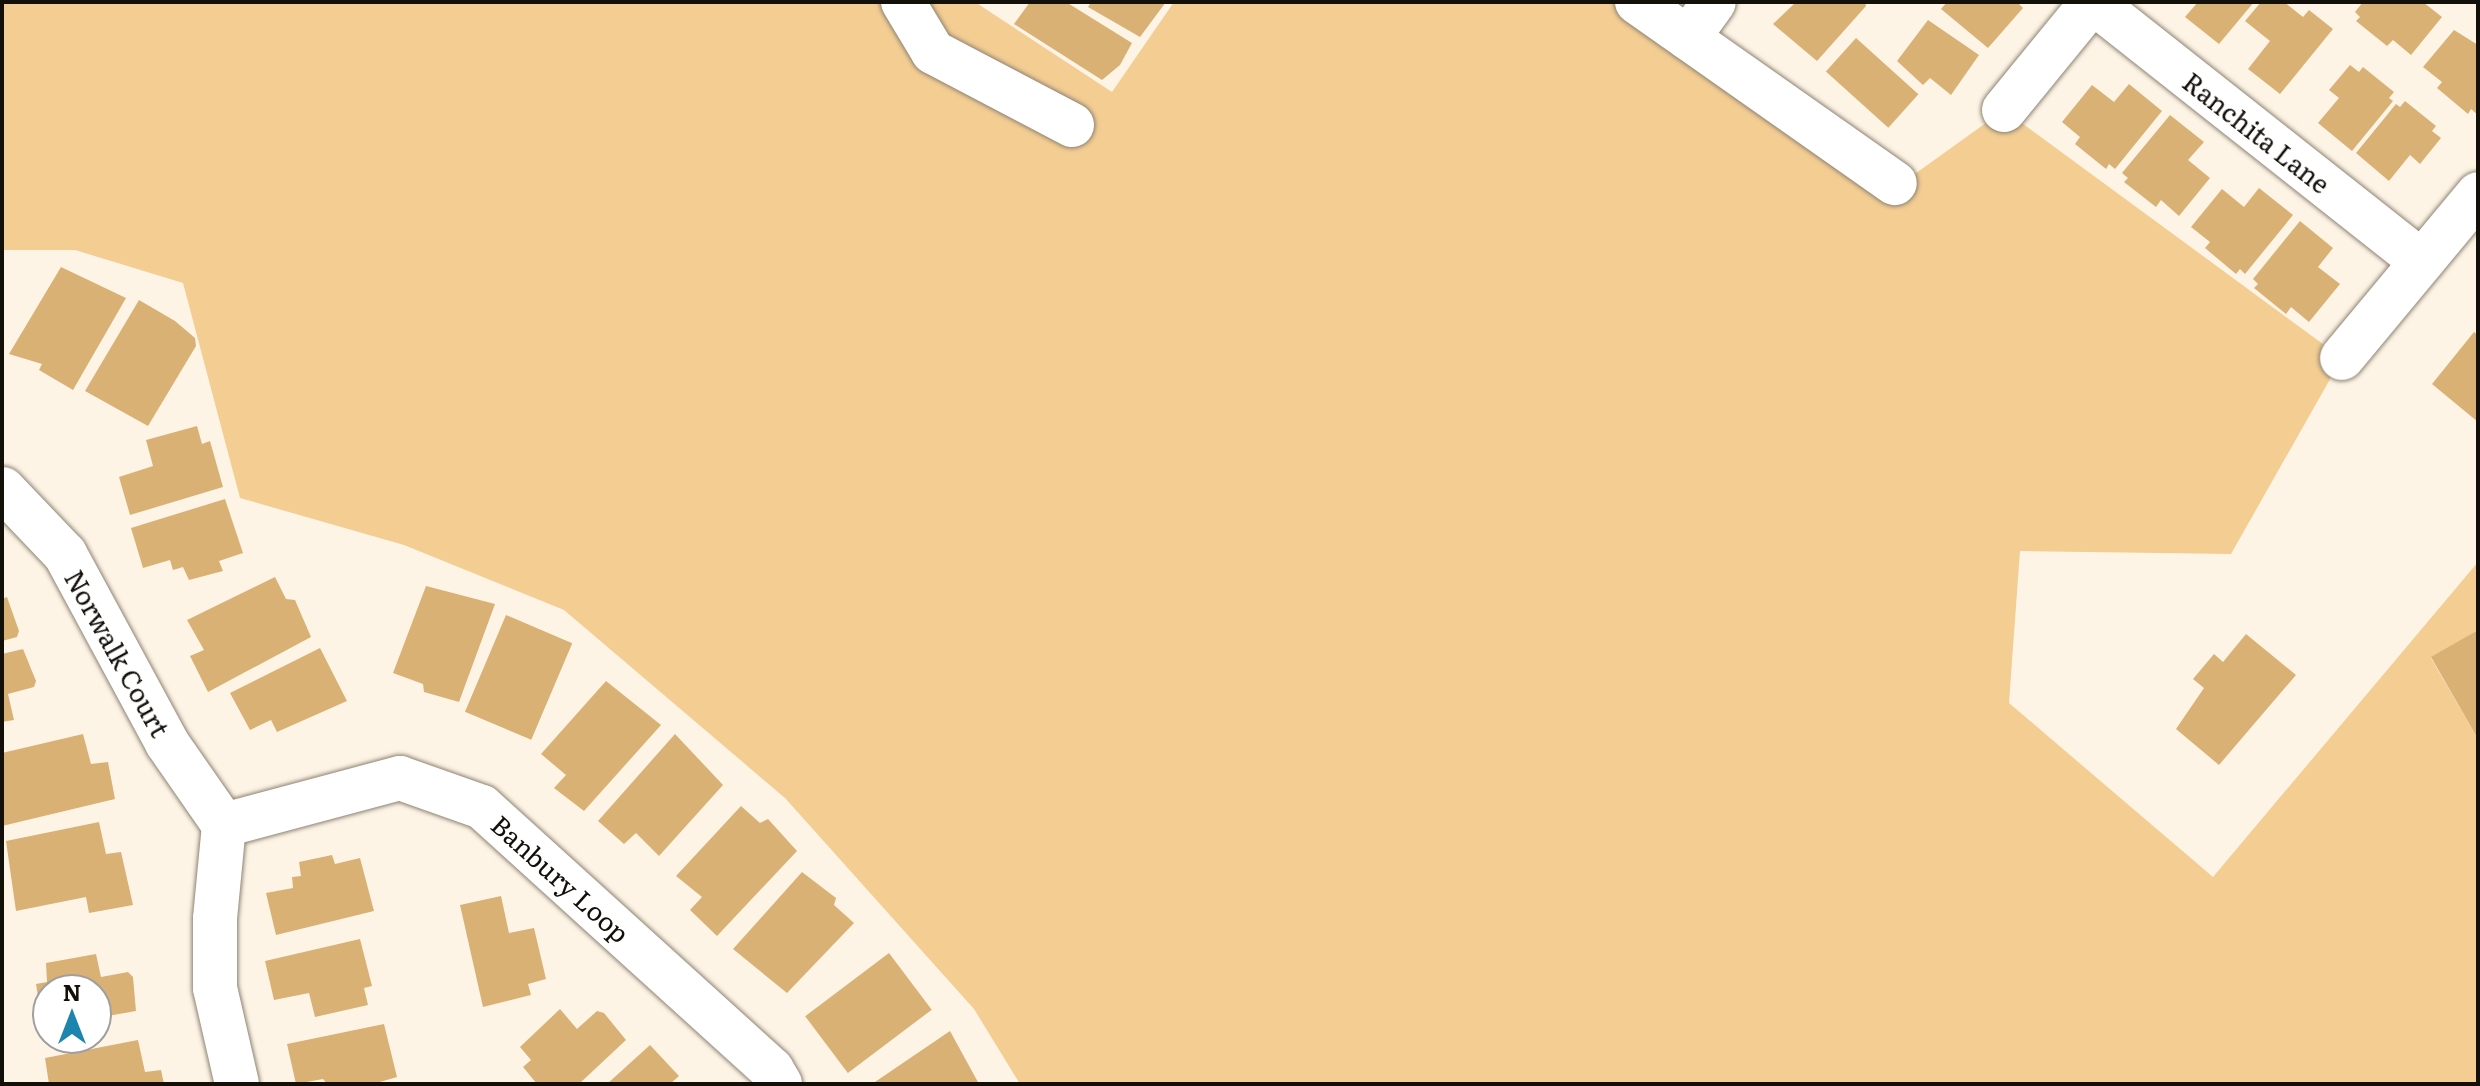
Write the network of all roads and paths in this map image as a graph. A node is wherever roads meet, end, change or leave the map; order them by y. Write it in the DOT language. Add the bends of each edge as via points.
graph roads {
  1 [pos="903,2"];
  2 [pos="1637,2"];
  3 [pos="1714,2"];
  4 [pos="2092,2"];
  5 [pos="1688,38"];
  6 [pos="2004,110"];
  7 [pos="1072,125"];
  8 [pos="1895,183"];
  9 [pos="2478,194"];
  10 [pos="2422,262"];
  11 [pos="2342,358"];
  12 [pos="3,489"];
  13 [pos="224,825"];
  14 [pos="237,1084"];
  15 [pos="780,1084"];
  1 -- 7 [label="street" via="933,52"];
  2 -- 5 [label="street"];
  3 -- 5 [label="street"];
  4 -- 6 [label="street"];
  4 -- 10 [label="street, Ranchita Lane"];
  5 -- 8 [label="street"];
  9 -- 10 [label="street"];
  10 -- 11 [label="street"];
  12 -- 13 [label="street, Norwalk Court" via="65,554 167,743"];
  13 -- 14 [label="street" via="215,988"];
  13 -- 15 [label="street, Banbury Loop" via="400,778 482,807 772,1070"];
}
